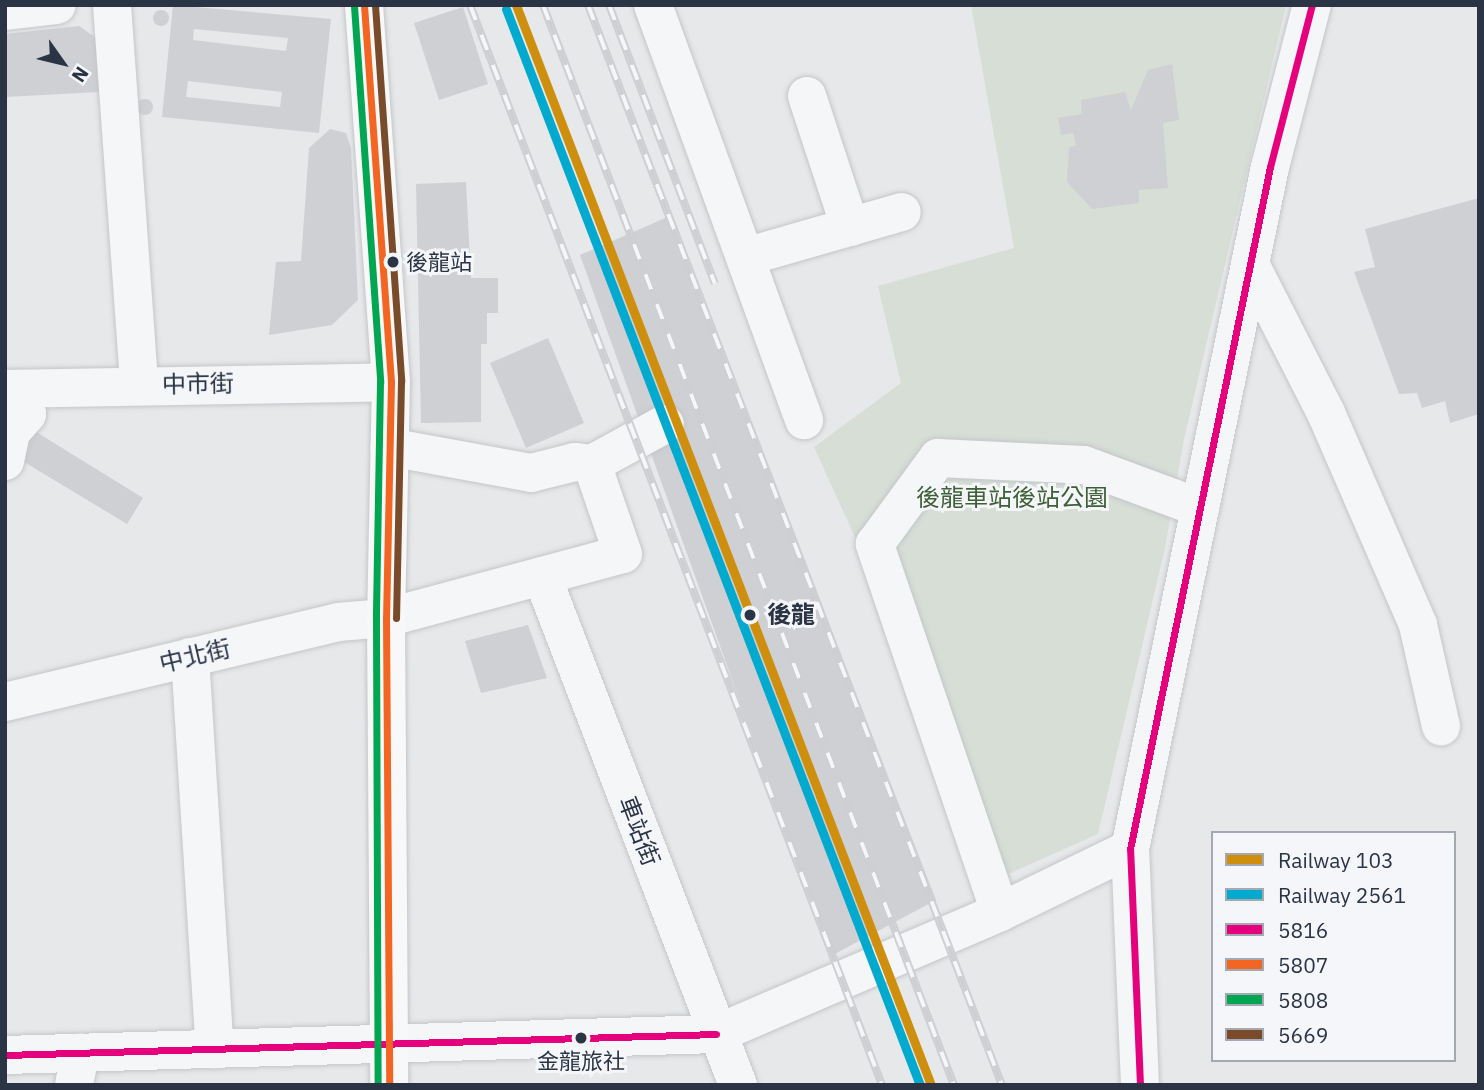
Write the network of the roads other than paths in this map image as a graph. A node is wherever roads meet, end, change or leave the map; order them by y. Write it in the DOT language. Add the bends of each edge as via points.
graph roads {
  1 [pos="57,5"];
  2 [pos="112,5"];
  3 [pos="364,5"];
  4 [pos="653,5"];
  5 [pos="1312,5"];
  6 [pos="5,11"];
  7 [pos="807,96"];
  8 [pos="901,212"];
  9 [pos="850,227"];
  10 [pos="745,257"];
  11 [pos="1250,264"];
  12 [pos="391,382"];
  13 [pos="139,385"];
  14 [pos="13,389"];
  15 [pos="804,420"];
  16 [pos="664,424"];
  17 [pos="7,441"];
  18 [pos="389,447"];
  19 [pos="592,464"];
  20 [pos="1200,508"];
  21 [pos="542,576"];
  22 [pos="386,618"];
  23 [pos="190,657"];
  24 [pos="5,702"];
  25 [pos="1441,726"];
  26 [pos="1130,849"];
  27 [pos="1000,912"];
  28 [pos="716,1034"];
  29 [pos="392,1043"];
  30 [pos="215,1049"];
  31 [pos="5,1055"];
  32 [pos="77,1069"];
  33 [pos="389,1085"];
  34 [pos="738,1085"];
  35 [pos="1140,1085"];
  1 -- 6 [label="street"];
  2 -- 13 [label="street"];
  3 -- 12 [label="main road"];
  4 -- 10 [label="street"];
  5 -- 11 [label="street"];
  7 -- 9 [label="street"];
  8 -- 9 [label="street"];
  9 -- 10 [label="street"];
  10 -- 15 [label="street"];
  11 -- 20 [label="street"];
  11 -- 25 [label="street" via="1326,412 1418,625"];
  12 -- 13 [label="street, 中市街"];
  12 -- 18 [label="main road"];
  13 -- 14 [label="street, 中市街"];
  14 -- 17 [label="street" via="28,404 27,414"];
  16 -- 19 [label="street"];
  18 -- 19 [label="street" via="531,473"];
  18 -- 22 [label="main road"];
  19 -- 21 [label="street" via="623,554"];
  20 -- 26 [label="street"];
  20 -- 27 [label="street" via="1084,465 938,458 875,544"];
  21 -- 22 [label="street"];
  21 -- 28 [label="street, 車站街"];
  22 -- 23 [label="street, 中北街" via="338,622"];
  22 -- 29 [label="main road"];
  23 -- 24 [label="street, 中北街"];
  23 -- 30 [label="street"];
  26 -- 27 [label="street"];
  26 -- 35 [label="street"];
  27 -- 28 [label="street"];
  28 -- 29 [label="street"];
  28 -- 34 [label="street, 車站街"];
  29 -- 30 [label="street"];
  29 -- 33 [label="main road"];
  30 -- 32 [label="street"];
  31 -- 32 [label="street"];
}
